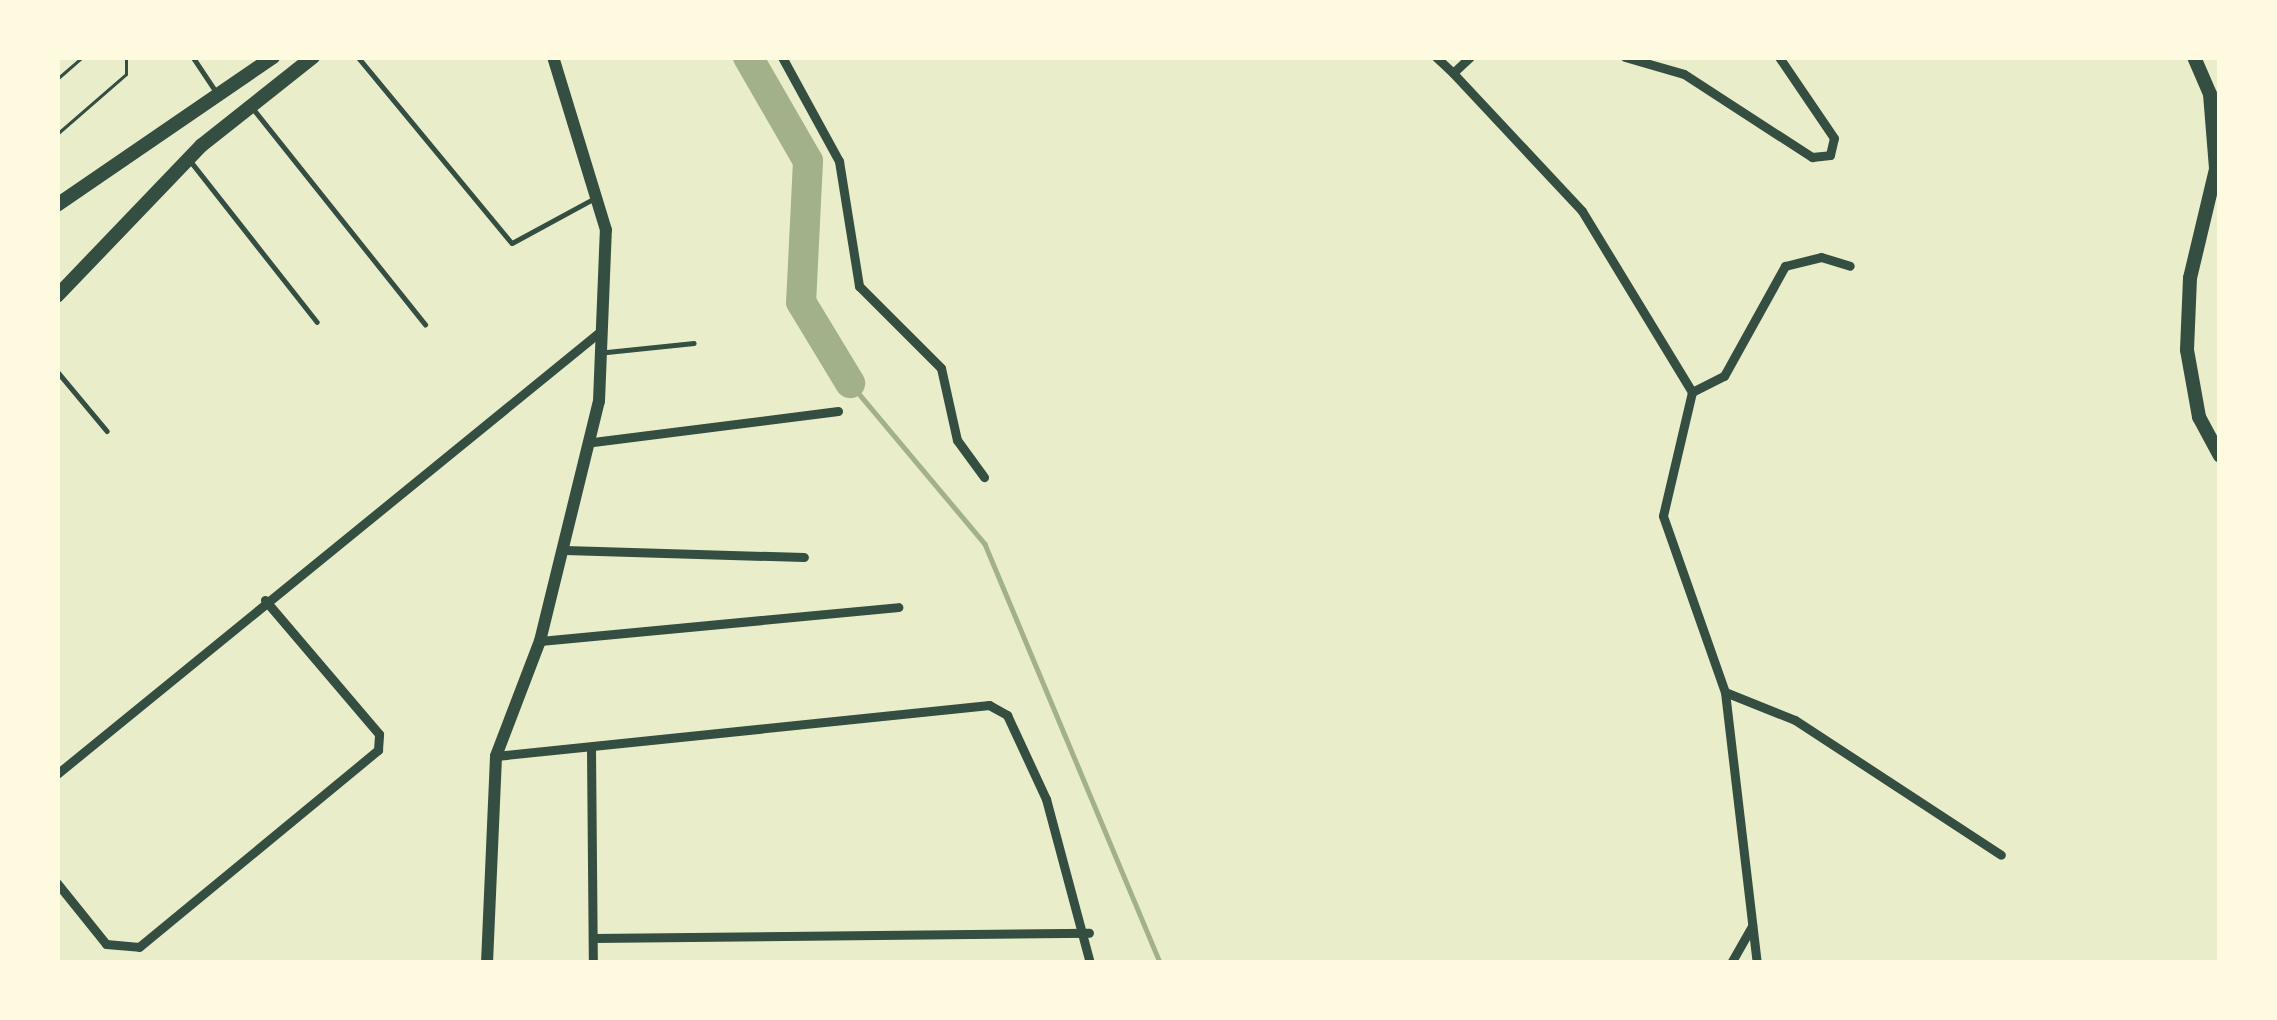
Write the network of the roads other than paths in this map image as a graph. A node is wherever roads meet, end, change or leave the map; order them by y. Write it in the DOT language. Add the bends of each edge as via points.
graph roads {
  1 [pos="193,57"];
  2 [pos="272,57"];
  3 [pos="313,57"];
  4 [pos="358,57"];
  5 [pos="554,57"];
  6 [pos="782,57"];
  7 [pos="1436,57"];
  8 [pos="1470,57"];
  9 [pos="1625,57"];
  10 [pos="1780,57"];
  11 [pos="2194,57"];
  12 [pos="1453,73"];
  13 [pos="220,98"];
  14 [pos="251,106"];
  15 [pos="189,158"];
  16 [pos="600,194"];
  17 [pos="57,205"];
  18 [pos="1850,266"];
  19 [pos="57,296"];
  20 [pos="317,322"];
  21 [pos="425,323"];
  22 [pos="602,330"];
  23 [pos="694,344"];
  24 [pos="601,352"];
  25 [pos="57,371"];
  26 [pos="1692,392"];
  27 [pos="838,411"];
  28 [pos="107,430"];
  29 [pos="593,442"];
  30 [pos="2220,456"];
  31 [pos="984,477"];
  32 [pos="565,550"];
  33 [pos="804,557"];
  34 [pos="265,600"];
  35 [pos="898,607"];
  36 [pos="540,640"];
  37 [pos="1725,692"];
  38 [pos="591,749"];
  39 [pos="496,755"];
  40 [pos="57,774"];
  41 [pos="2001,855"];
  42 [pos="57,883"];
  43 [pos="1752,926"];
  44 [pos="1088,933"];
  45 [pos="592,938"];
  46 [pos="487,963"];
  47 [pos="593,963"];
  48 [pos="1090,963"];
  49 [pos="1731,963"];
  50 [pos="1757,963"];
  1 -- 13 [label="lane"];
  2 -- 13 [label="main road"];
  3 -- 14 [label="main road"];
  4 -- 16 [label="lane" via="512,243"];
  5 -- 16 [label="street"];
  6 -- 31 [label="street" via="838,161 860,286 876,315 941,368 957,440"];
  7 -- 12 [label="street"];
  8 -- 12 [label="street"];
  9 -- 10 [label="street" via="1684,74 1812,157 1830,155 1834,138"];
  11 -- 30 [label="main road" via="2210,94 2216,169 2190,278 2187,350 2199,416"];
  12 -- 26 [label="street" via="1582,212"];
  13 -- 17 [label="main road"];
  14 -- 15 [label="main road"];
  14 -- 21 [label="lane"];
  15 -- 19 [label="main road"];
  15 -- 20 [label="lane"];
  16 -- 22 [label="street"];
  18 -- 26 [label="street" via="1821,257 1785,266 1724,376"];
  22 -- 24 [label="street"];
  22 -- 34 [label="street"];
  23 -- 24 [label="lane"];
  24 -- 29 [label="street"];
  25 -- 28 [label="lane"];
  26 -- 37 [label="street" via="1663,516"];
  27 -- 29 [label="street"];
  29 -- 32 [label="street"];
  32 -- 33 [label="street"];
  32 -- 36 [label="street"];
  34 -- 40 [label="street"];
  34 -- 42 [label="street" via="379,734 379,750 140,947 106,944"];
  35 -- 36 [label="street"];
  36 -- 39 [label="street"];
  37 -- 41 [label="street" via="1795,720"];
  37 -- 43 [label="street"];
  38 -- 39 [label="street"];
  38 -- 44 [label="street" via="989,704 1006,715 1046,799"];
  38 -- 45 [label="street"];
  39 -- 46 [label="street"];
  43 -- 49 [label="street"];
  43 -- 50 [label="street"];
  44 -- 45 [label="street"];
  44 -- 48 [label="street"];
  45 -- 47 [label="street"];
}
